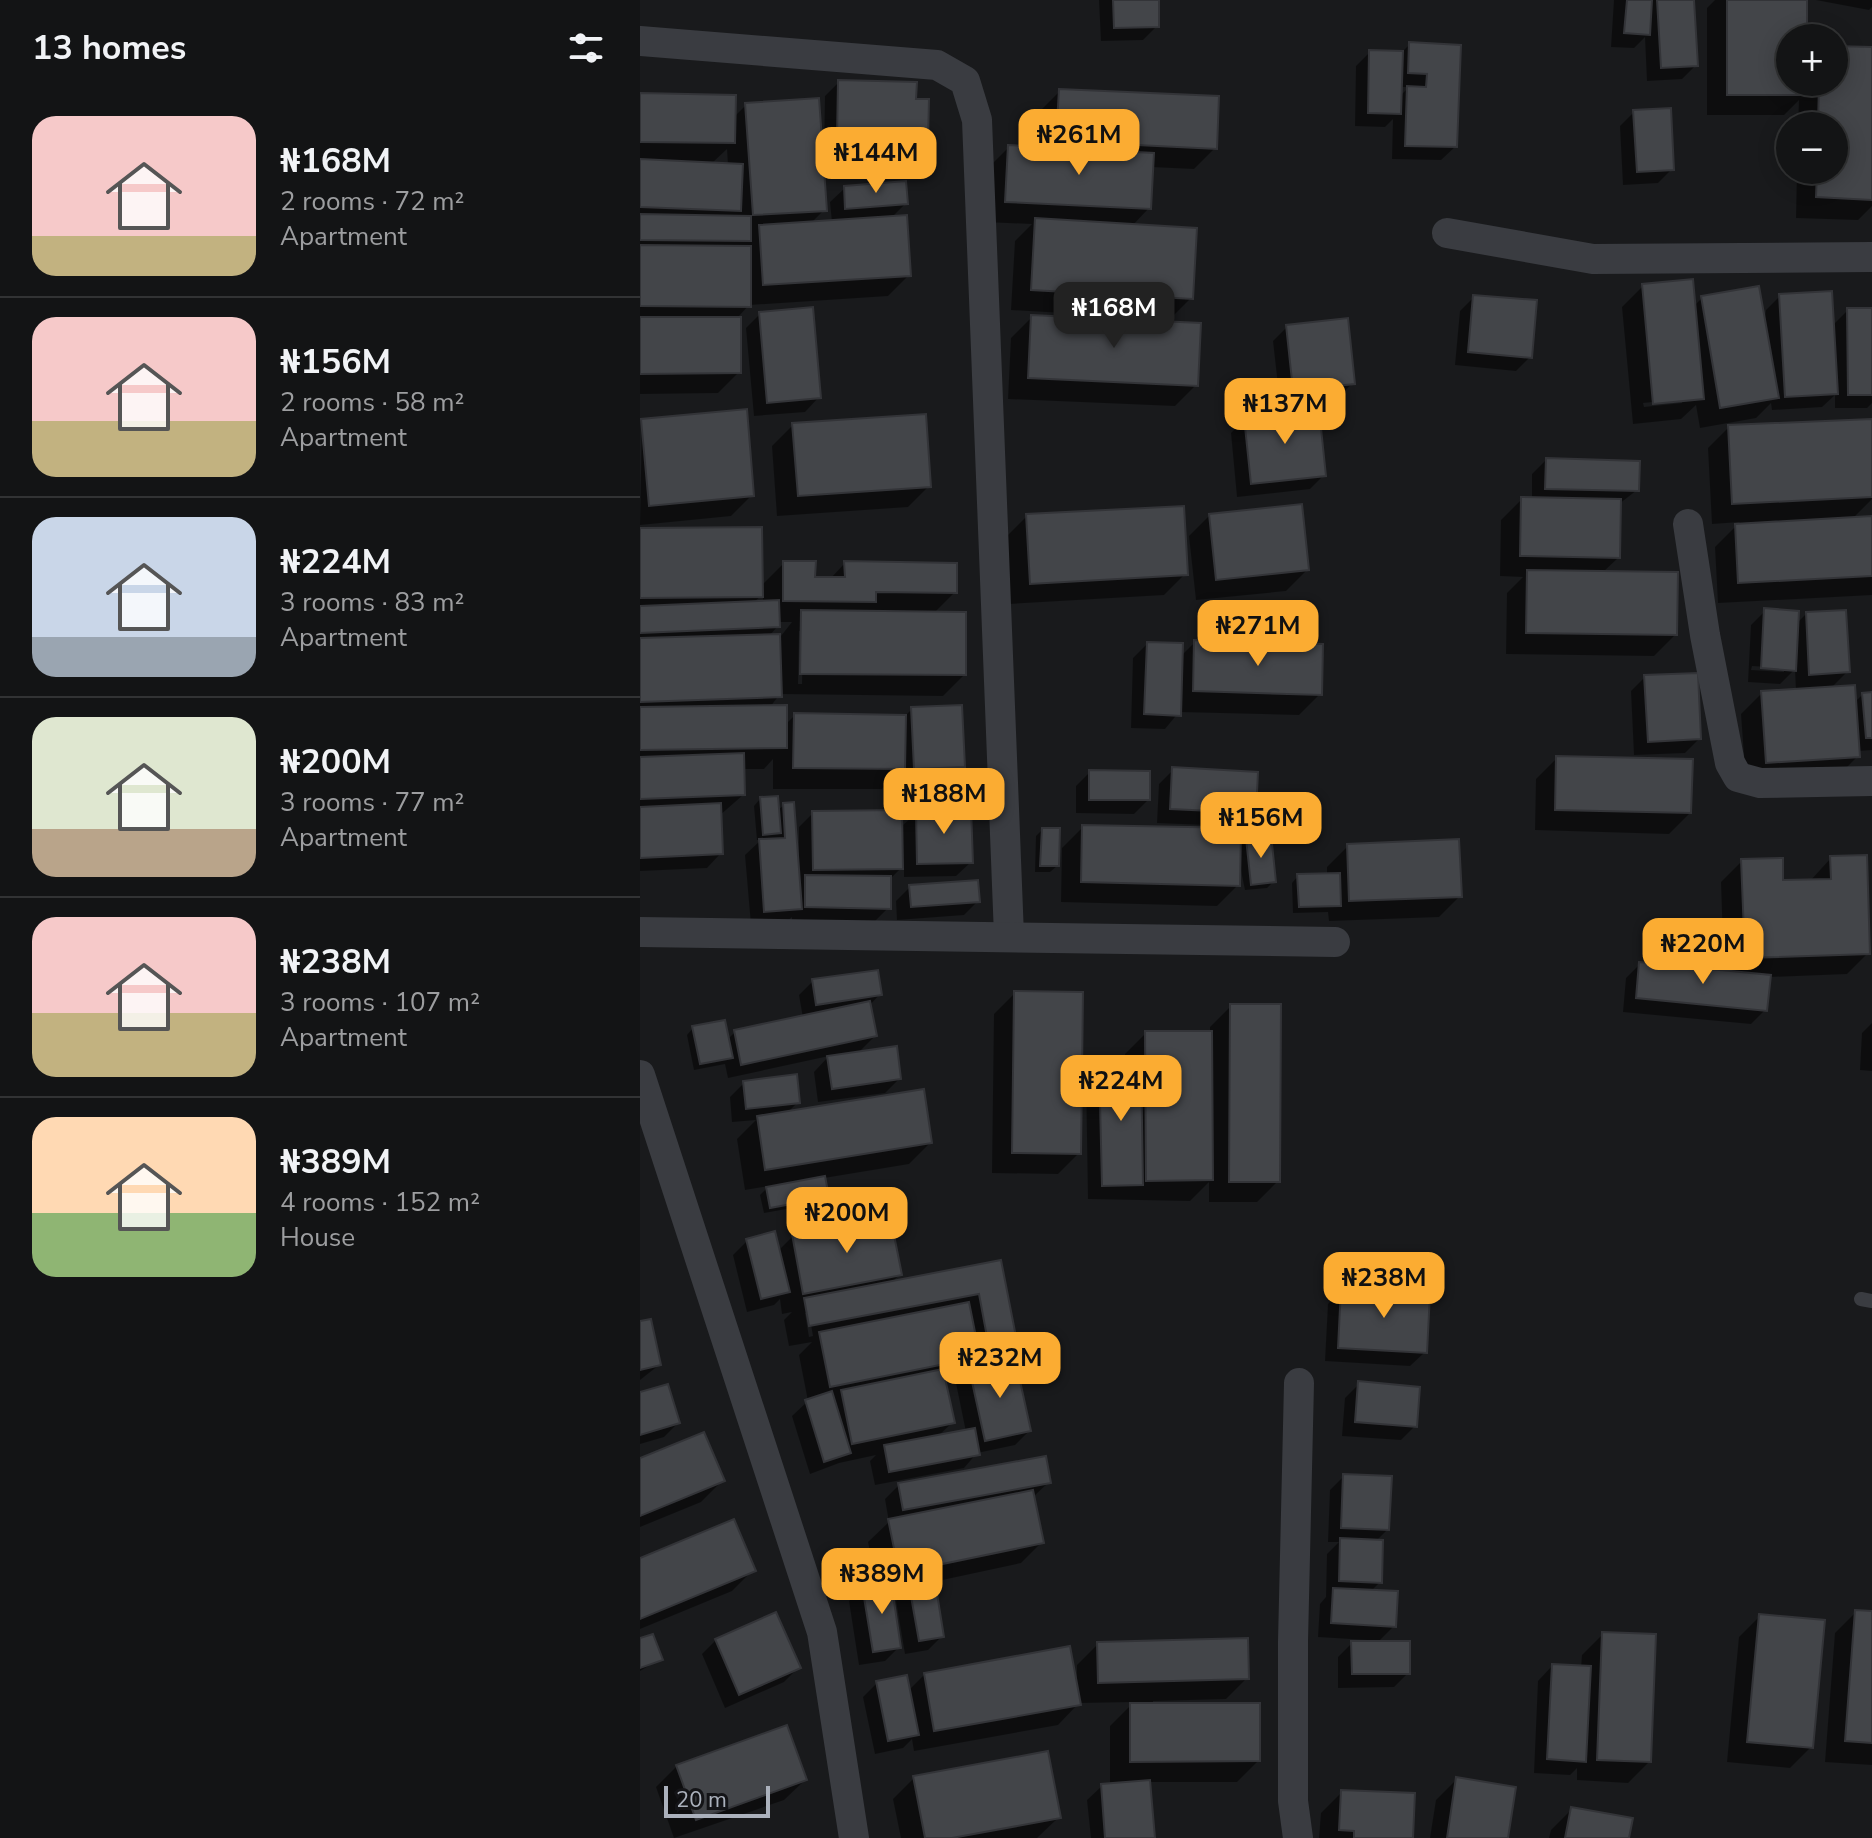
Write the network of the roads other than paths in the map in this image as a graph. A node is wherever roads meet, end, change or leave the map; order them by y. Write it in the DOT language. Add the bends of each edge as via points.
graph roads {
  1 [pos="640,41"];
  2 [pos="1447,233"];
  3 [pos="1872,257"];
  4 [pos="1688,524"];
  5 [pos="1872,781"];
  6 [pos="640,932"];
  7 [pos="1009,936"];
  8 [pos="1335,942"];
  9 [pos="640,1075"];
  10 [pos="1299,1383"];
  11 [pos="854,1838"];
  12 [pos="1298,1838"];
  1 -- 7 [label="street" via="937,65 965,81 977,120"];
  2 -- 3 [label="street" via="1593,259"];
  4 -- 5 [label="street" via="1730,763 1738,777 1760,783"];
  6 -- 7 [label="street"];
  7 -- 8 [label="street"];
  9 -- 11 [label="street" via="822,1632"];
  10 -- 12 [label="street" via="1293,1690"];
}
